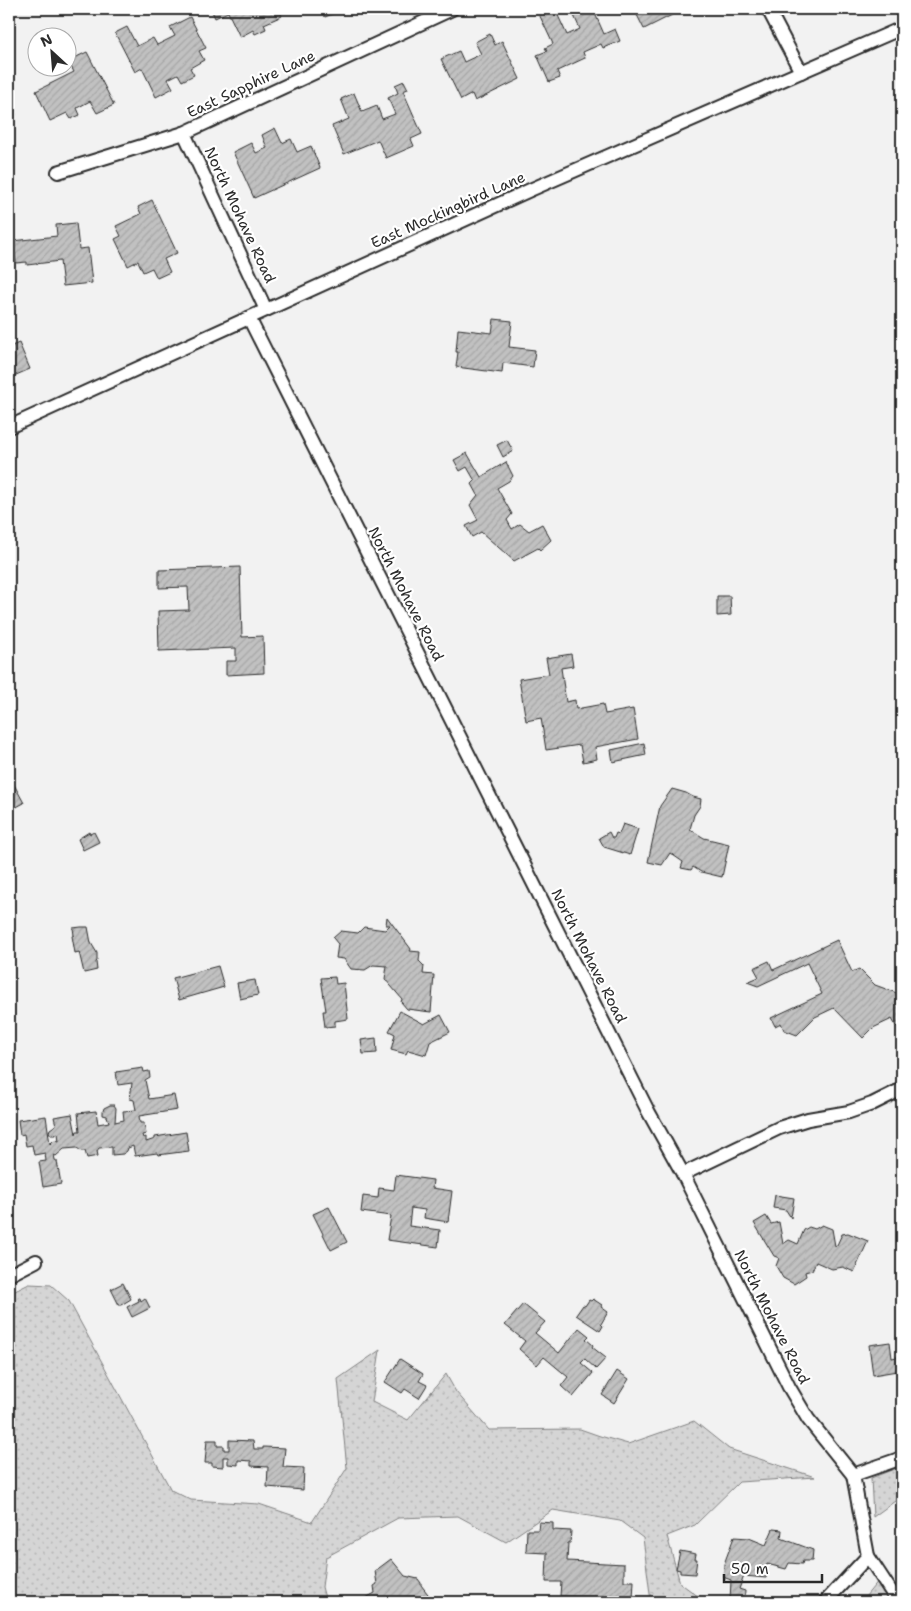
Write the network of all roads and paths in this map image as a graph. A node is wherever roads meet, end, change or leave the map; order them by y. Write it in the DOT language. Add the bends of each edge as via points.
graph roads {
  1 [pos="452,9"];
  2 [pos="768,9"];
  3 [pos="902,28"];
  4 [pos="801,72"];
  5 [pos="184,133"];
  6 [pos="58,172"];
  7 [pos="266,310"];
  8 [pos="249,318"];
  9 [pos="9,427"];
  10 [pos="902,1089"];
  11 [pos="683,1174"];
  12 [pos="36,1262"];
  13 [pos="9,1274"];
  14 [pos="902,1458"];
  15 [pos="854,1475"];
  16 [pos="868,1556"];
  17 [pos="825,1602"];
  18 [pos="898,1602"];
  1 -- 5 [label="street, East Sapphire Lane"];
  2 -- 4 [label="street"];
  3 -- 4 [label="street, East Mockingbird Lane"];
  4 -- 7 [label="street, East Mockingbird Lane"];
  5 -- 6 [label="street, East Sapphire Lane"];
  5 -- 7 [label="street, North Mohave Road"];
  7 -- 8 [label="street, East Mockingbird Lane"];
  8 -- 9 [label="street, East Mockingbird Lane"];
  8 -- 11 [label="street, North Mohave Road" via="648,1111"];
  10 -- 11 [label="street" via="849,1112 779,1128"];
  11 -- 15 [label="street, North Mohave Road" via="789,1387 808,1420"];
  12 -- 13 [label="street"];
  14 -- 15 [label="street"];
  15 -- 16 [label="street"];
  16 -- 17 [label="street"];
  16 -- 18 [label="street"];
}
